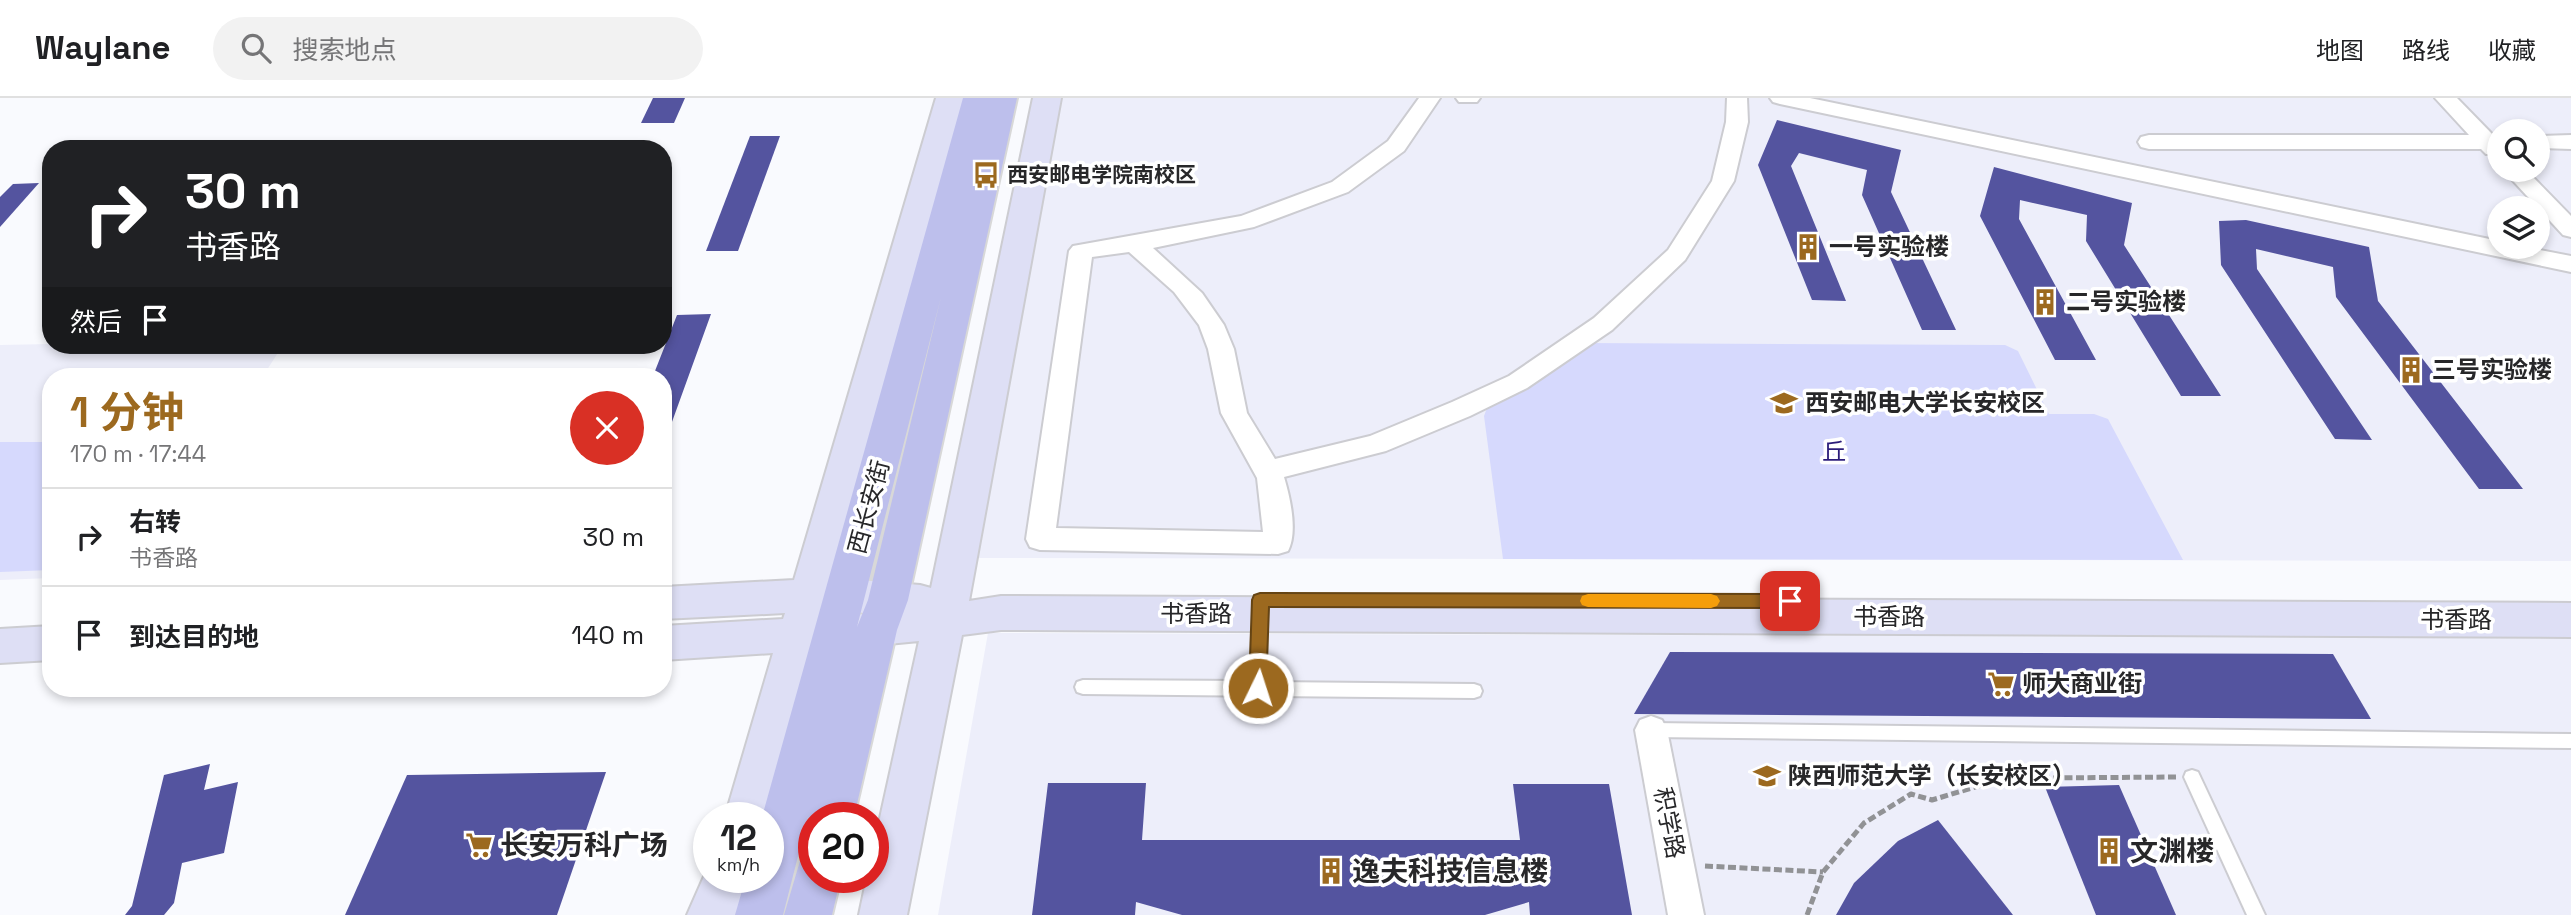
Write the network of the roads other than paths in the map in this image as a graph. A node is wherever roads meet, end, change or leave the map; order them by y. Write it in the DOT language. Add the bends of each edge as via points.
graph roads {
  1 [pos="950,98"];
  2 [pos="977,98"];
  3 [pos="1003,98"];
  4 [pos="1046,98"];
  5 [pos="1430,98"];
  6 [pos="1737,98"];
  7 [pos="1780,98"];
  8 [pos="2445,98"];
  9 [pos="2487,138"];
  10 [pos="2149,142"];
  11 [pos="2550,142"];
  12 [pos="2571,142"];
  13 [pos="2487,146"];
  14 [pos="2525,182"];
  15 [pos="2571,230"];
  16 [pos="1134,244"];
  17 [pos="2571,264"];
  18 [pos="1267,471"];
  19 [pos="828,595"];
  20 [pos="2571,602"];
  21 [pos="672,603"];
  22 [pos="1260,607"];
  23 [pos="946,611"];
  24 [pos="882,615"];
  25 [pos="2571,621"];
  26 [pos="816,634"];
  27 [pos="672,642"];
  28 [pos="42,644"];
  29 [pos="0,646"];
  30 [pos="42,668"];
  31 [pos="0,670"];
  32 [pos="1083,687"];
  33 [pos="1258,688"];
  34 [pos="1474,691"];
  35 [pos="1651,730"];
  36 [pos="2571,741"];
  37 [pos="2192,778"];
  38 [pos="754,802"];
  39 [pos="835,802"];
  40 [pos="720,893"];
  41 [pos="813,893"];
  42 [pos="711,915"];
  43 [pos="759,915"];
  44 [pos="808,915"];
  45 [pos="883,915"];
  46 [pos="1686,915"];
  47 [pos="2256,915"];
  1 -- 19 [label="street"];
  2 -- 19 [label="main road, 西长安街"];
  3 -- 24 [label="main road, 西长安街"];
  4 -- 23 [label="street"];
  5 -- 16 [label="street" via="1396,146 1340,187 1246,222"];
  6 -- 18 [label="street" via="1737,122 1723,181 1677,255 1603,324 1518,382 1461,409 1376,444"];
  7 -- 17 [label="street"];
  8 -- 9 [label="street"];
  10 -- 13 [label="street"];
  11 -- 12 [label="street"];
  14 -- 15 [label="street"];
  16 -- 18 [label="street" via="1184,288 1207,316 1218,340 1234,412"];
  16 -- 18 [label="street" via="1081,251 1040,539 1278,543 1276,502"];
  19 -- 21 [label="street, 书香路"];
  19 -- 24 [label="street, 书香路"];
  19 -- 26 [label="main road, 西长安街"];
  20 -- 22 [label="street, 书香路"];
  22 -- 23 [label="street, 书香路"];
  22 -- 25 [label="street, 书香路"];
  22 -- 33 [label="lane"];
  23 -- 24 [label="street, 书香路"];
  23 -- 45 [label="street"];
  24 -- 26 [label="street, 书香路"];
  24 -- 39 [label="main road, 西长安街"];
  26 -- 27 [label="street, 书香路"];
  26 -- 38 [label="street"];
  26 -- 43 [label="main road, 西长安街"];
  28 -- 29 [label="street"];
  30 -- 31 [label="street"];
  32 -- 33 [label="lane"];
  33 -- 34 [label="lane"];
  35 -- 36 [label="lane"];
  35 -- 46 [label="street, 积学路"];
  37 -- 47 [label="lane"];
  40 -- 42 [label="street"];
  41 -- 44 [label="main road"];
}
